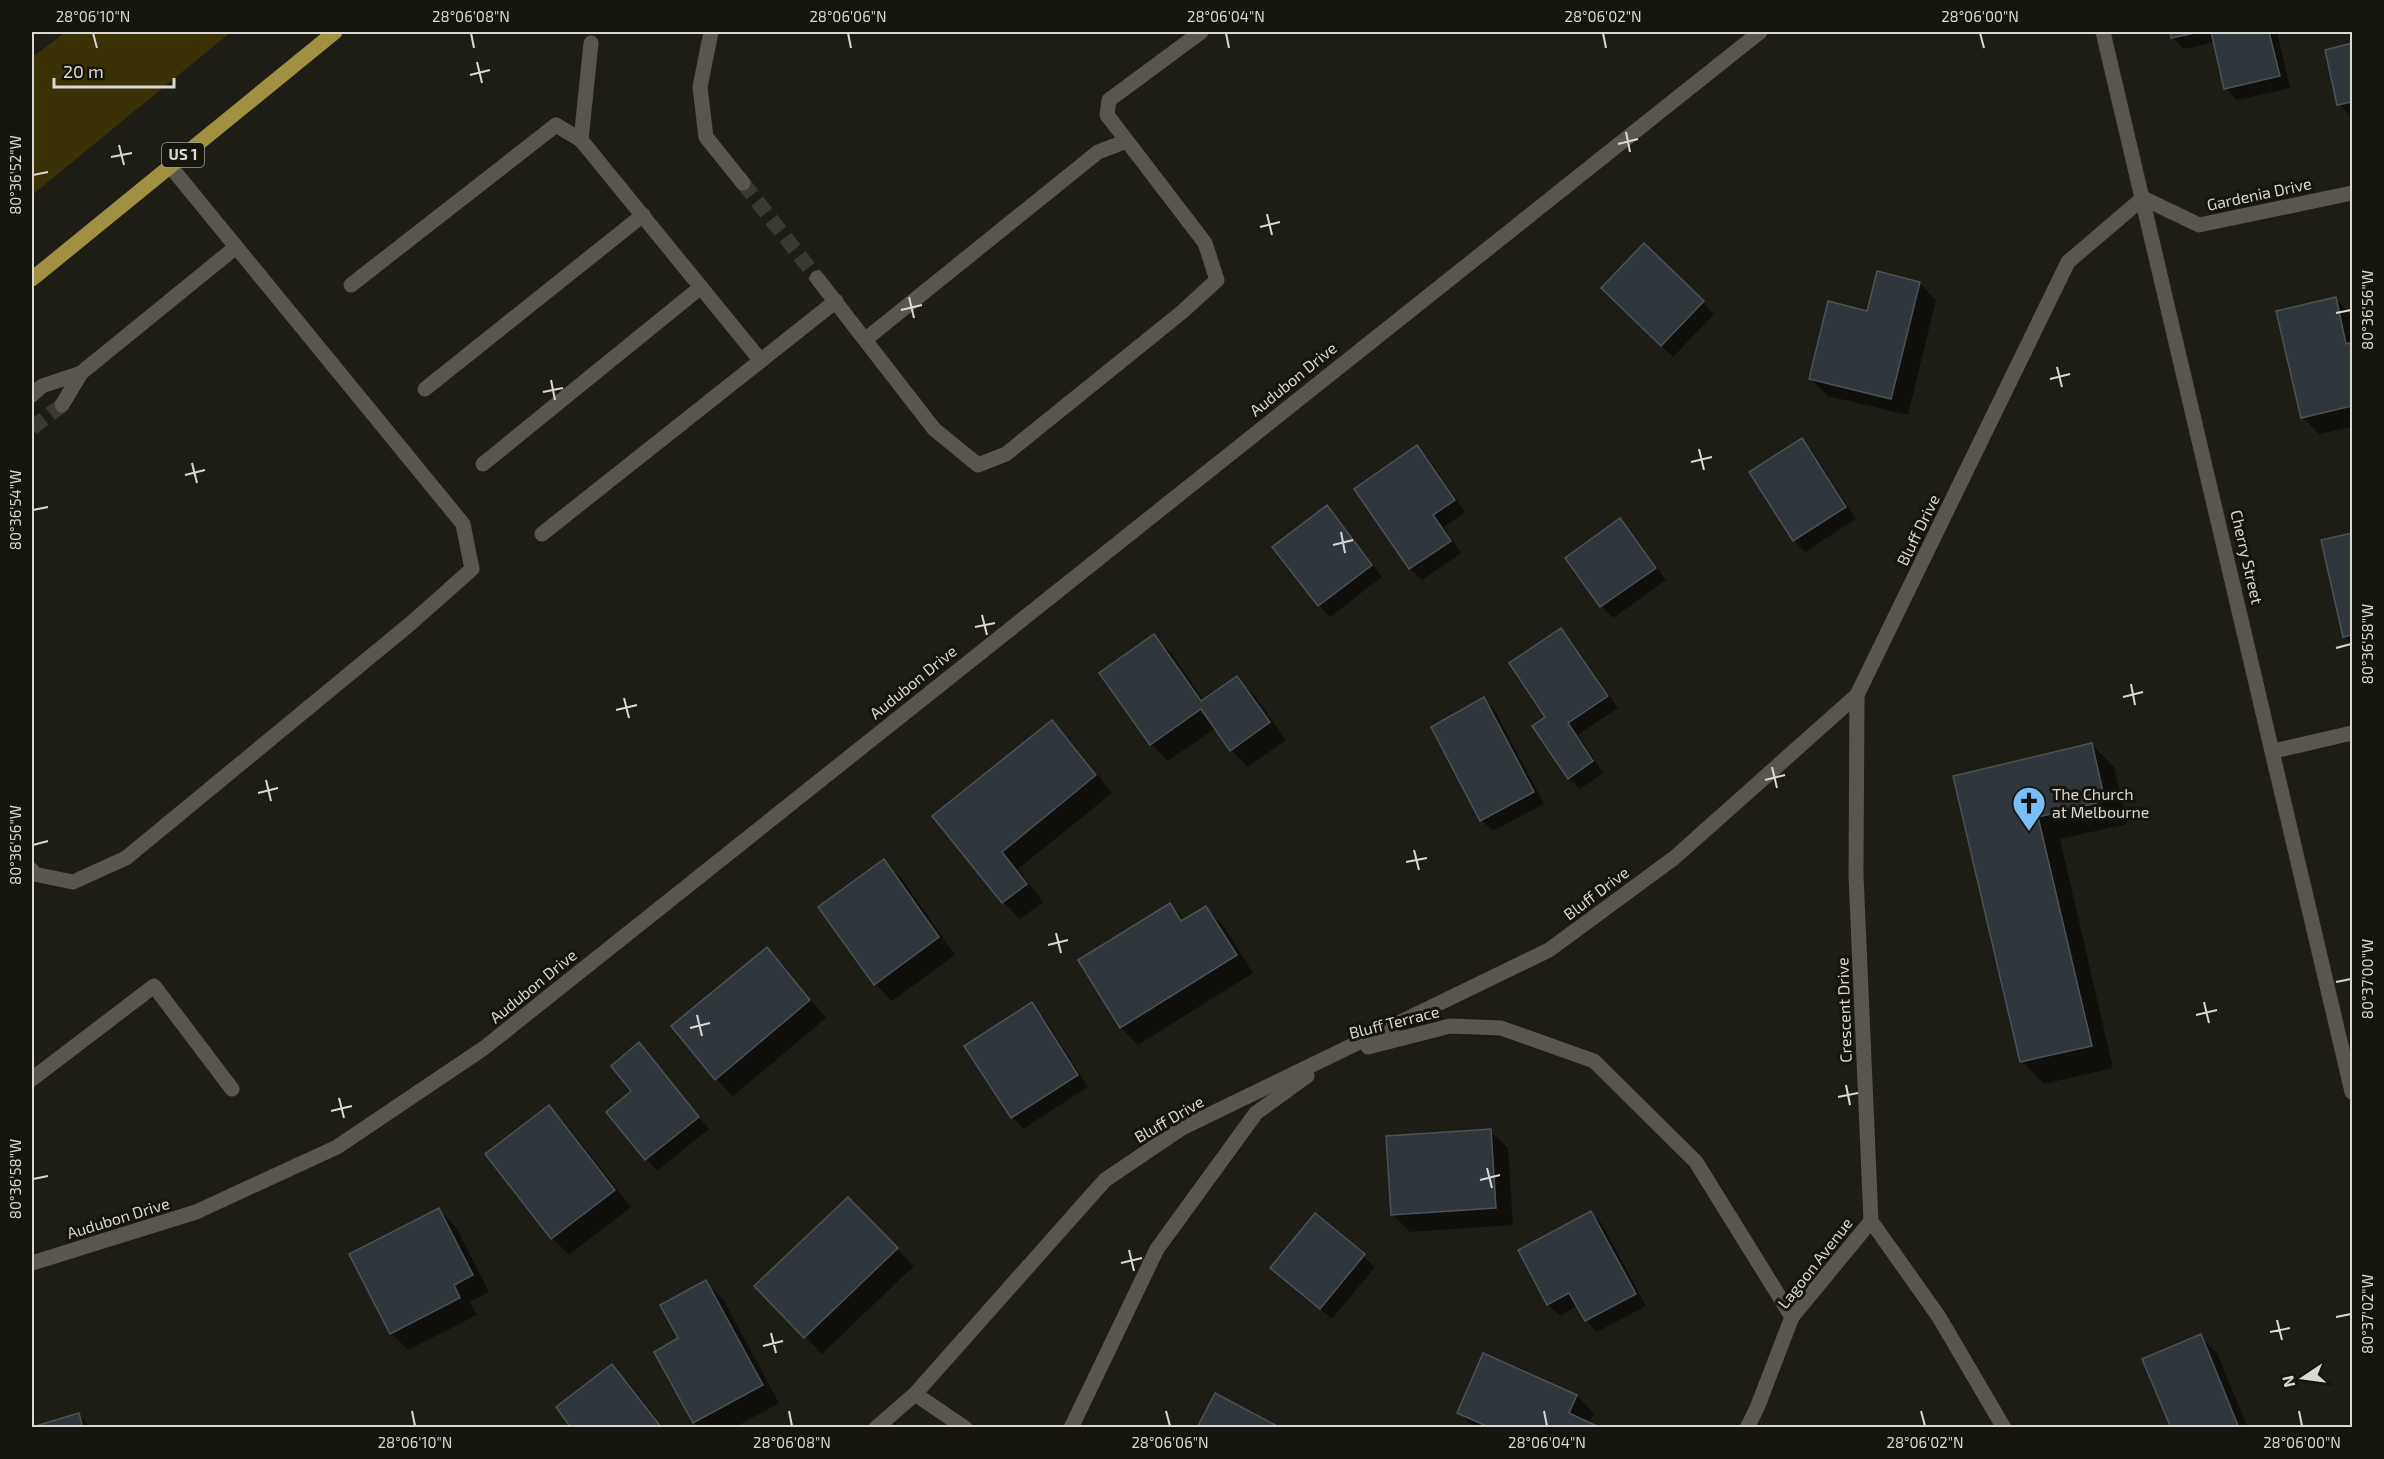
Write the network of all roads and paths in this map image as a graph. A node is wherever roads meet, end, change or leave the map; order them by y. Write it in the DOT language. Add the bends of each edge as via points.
graph roads {
  1 [pos="335,32"];
  2 [pos="711,32"];
  3 [pos="1201,32"];
  4 [pos="1760,32"];
  5 [pos="2103,32"];
  6 [pos="591,43"];
  7 [pos="581,140"];
  8 [pos="1127,141"];
  9 [pos="170,166"];
  10 [pos="743,183"];
  11 [pos="2352,194"];
  12 [pos="2143,198"];
  13 [pos="643,215"];
  14 [pos="236,248"];
  15 [pos="818,278"];
  16 [pos="32,279"];
  17 [pos="351,285"];
  18 [pos="701,287"];
  19 [pos="836,301"];
  20 [pos="866,339"];
  21 [pos="761,361"];
  22 [pos="81,373"];
  23 [pos="425,389"];
  24 [pos="32,395"];
  25 [pos="62,405"];
  26 [pos="483,464"];
  27 [pos="542,534"];
  28 [pos="1857,695"];
  29 [pos="2352,733"];
  30 [pos="2274,751"];
  31 [pos="32,870"];
  32 [pos="1338,1054"];
  33 [pos="32,1079"];
  34 [pos="232,1089"];
  35 [pos="2352,1092"];
  36 [pos="1871,1221"];
  37 [pos="32,1263"];
  38 [pos="1792,1317"];
  39 [pos="915,1394"];
  40 [pos="876,1428"];
  41 [pos="965,1428"];
  42 [pos="1071,1428"];
  43 [pos="1747,1428"];
  44 [pos="2004,1428"];
  1 -- 9 [label="main road, US 1"];
  2 -- 10 [label="street" via="700,87 706,137"];
  3 -- 8 [label="street" via="1109,100 1107,115"];
  4 -- 37 [label="street, Audubon Drive" via="484,1048 337,1147 196,1212"];
  5 -- 12 [label="street, Cherry Street"];
  6 -- 7 [label="street"];
  7 -- 13 [label="street"];
  7 -- 17 [label="street" via="556,126"];
  8 -- 20 [label="street" via="1098,152"];
  8 -- 20 [label="street" via="1205,243 1217,280 1006,454 978,465 934,429"];
  9 -- 14 [label="street"];
  9 -- 16 [label="main road, US 1"];
  11 -- 12 [label="street, Gardenia Drive" via="2199,225"];
  12 -- 28 [label="street, Bluff Drive" via="2068,262"];
  12 -- 30 [label="street, Cherry Street"];
  13 -- 18 [label="street"];
  13 -- 23 [label="street"];
  14 -- 22 [label="street"];
  14 -- 31 [label="street" via="462,524 472,569 126,858 73,882 34,874"];
  15 -- 19 [label="street"];
  18 -- 21 [label="street"];
  18 -- 26 [label="street"];
  19 -- 20 [label="street"];
  19 -- 21 [label="street"];
  21 -- 27 [label="street"];
  22 -- 24 [label="street" via="42,386"];
  22 -- 25 [label="street"];
  28 -- 32 [label="street, Bluff Drive" via="1674,858 1550,950"];
  28 -- 36 [label="street, Crescent Drive" via="1856,875"];
  29 -- 30 [label="street"];
  30 -- 35 [label="street, Cherry Street"];
  32 -- 38 [label="street, Bluff Terrace" via="1450,1026 1501,1028 1594,1061 1696,1162"];
  32 -- 39 [label="street, Bluff Drive" via="1182,1128 1105,1180"];
  32 -- 42 [label="street, Bluff Terrace" via="1256,1113 1157,1249"];
  33 -- 34 [label="street" via="154,986"];
  36 -- 38 [label="street, Lagoon Avenue"];
  36 -- 44 [label="street" via="1939,1317"];
  38 -- 43 [label="street, Lagoon Avenue"];
  39 -- 40 [label="street, Bluff Drive"];
  39 -- 41 [label="street"];
}
